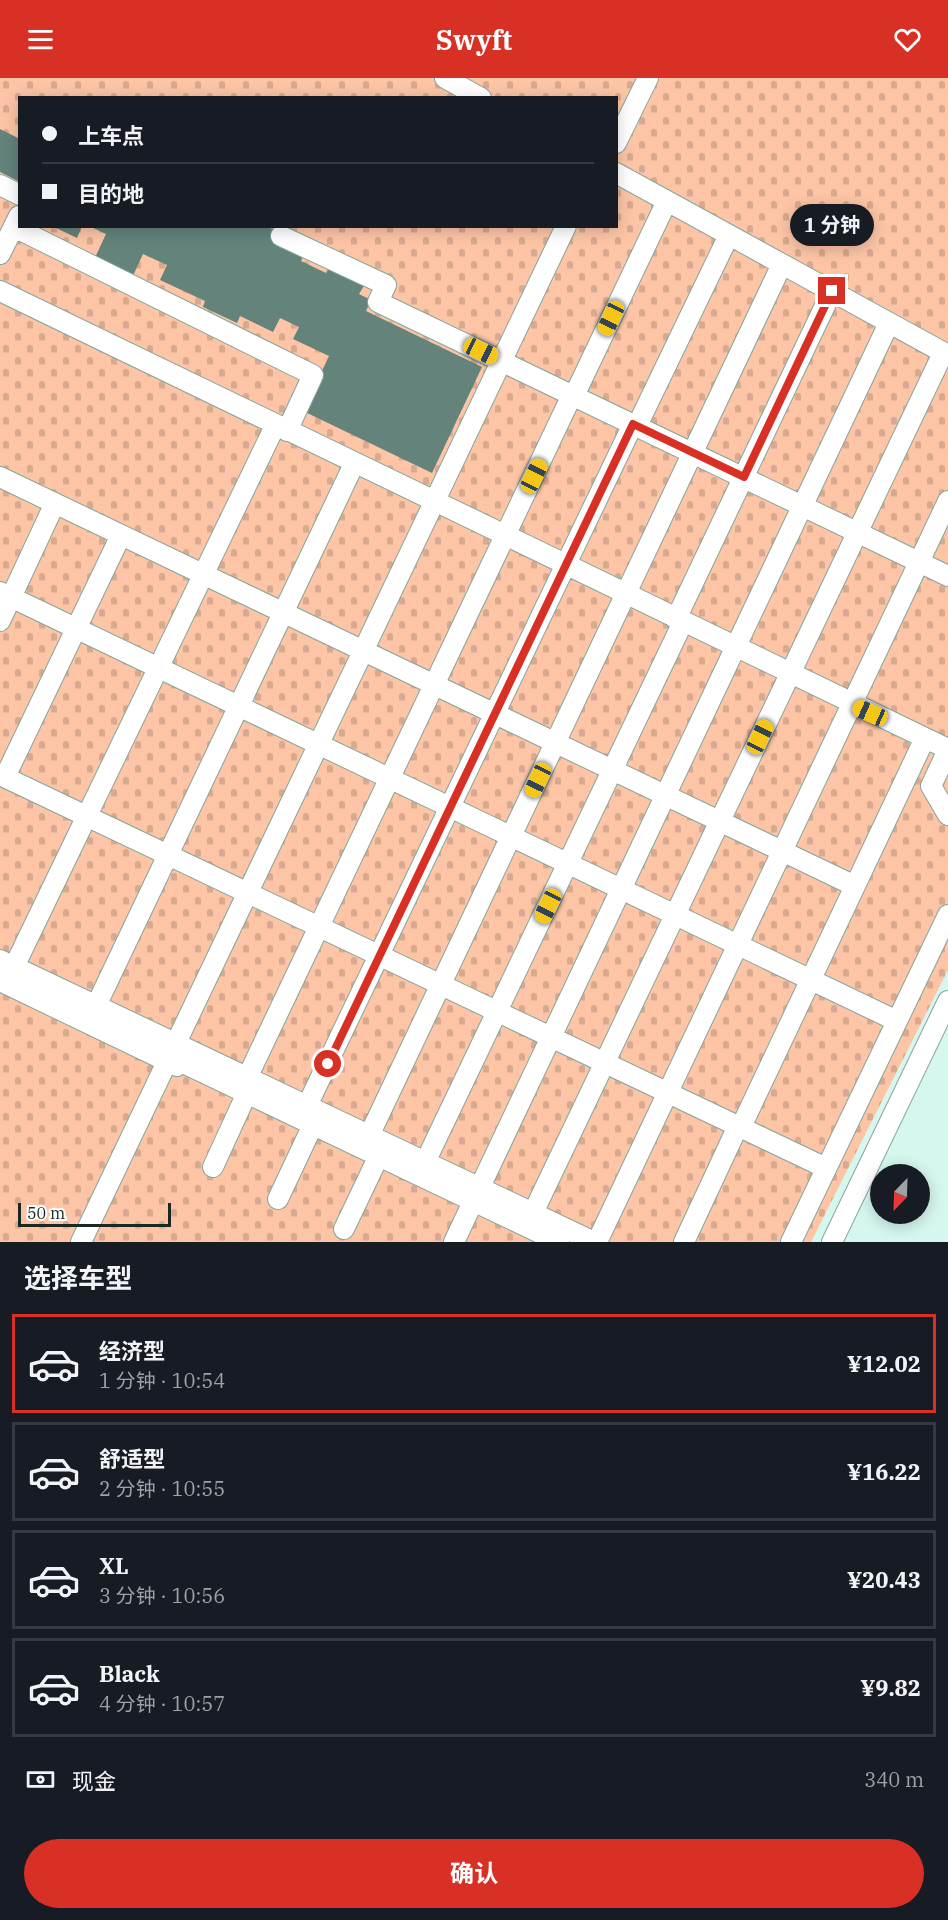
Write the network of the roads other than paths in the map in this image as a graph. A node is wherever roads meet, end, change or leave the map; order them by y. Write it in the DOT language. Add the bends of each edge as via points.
graph roads {
  1 [pos="446,78"];
  2 [pos="648,78"];
  3 [pos="478,96"];
  4 [pos="618,139"];
  5 [pos="618,173"];
  6 [pos="0,185"];
  7 [pos="18,194"];
  8 [pos="664,199"];
  9 [pos="17,221"];
  10 [pos="30,228"];
  11 [pos="565,228"];
  12 [pos="575,228"];
  13 [pos="729,235"];
  14 [pos="281,236"];
  15 [pos="0,254"];
  16 [pos="782,264"];
  17 [pos="0,291"];
  18 [pos="832,291"];
  19 [pos="889,323"];
  20 [pos="945,354"];
  21 [pos="506,363"];
  22 [pos="572,395"];
  23 [pos="635,425"];
  24 [pos="281,428"];
  25 [pos="692,453"];
  26 [pos="354,464"];
  27 [pos="0,477"];
  28 [pos="744,477"];
  29 [pos="948,501"];
  30 [pos="55,503"];
  31 [pos="438,504"];
  32 [pos="802,506"];
  33 [pos="857,532"];
  34 [pos="121,535"];
  35 [pos="505,537"];
  36 [pos="919,561"];
  37 [pos="566,566"];
  38 [pos="204,574"];
  39 [pos="948,576"];
  40 [pos="6,595"];
  41 [pos="625,595"];
  42 [pos="283,612"];
  43 [pos="0,621"];
  44 [pos="679,621"];
  45 [pos="76,628"];
  46 [pos="735,648"];
  47 [pos="368,652"];
  48 [pos="159,668"];
  49 [pos="790,674"];
  50 [pos="434,684"];
  51 [pos="851,705"];
  52 [pos="239,706"];
  53 [pos="495,713"];
  54 [pos="925,738"];
  55 [pos="555,742"];
  56 [pos="323,746"];
  57 [pos="948,750"];
  58 [pos="612,770"];
  59 [pos="3,776"];
  60 [pos="390,778"];
  61 [pos="665,795"];
  62 [pos="450,807"];
  63 [pos="948,815"];
  64 [pos="87,816"];
  65 [pos="720,821"];
  66 [pos="511,837"];
  67 [pos="782,850"];
  68 [pos="168,855"];
  69 [pos="568,864"];
  70 [pos="855,886"];
  71 [pos="621,889"];
  72 [pos="252,895"];
  73 [pos="675,915"];
  74 [pos="948,915"];
  75 [pos="319,927"];
  76 [pos="737,944"];
  77 [pos="380,956"];
  78 [pos="7,964"];
  79 [pos="810,980"];
  80 [pos="0,981"];
  81 [pos="440,985"];
  82 [pos="948,1002"];
  83 [pos="96,1006"];
  84 [pos="497,1012"];
  85 [pos="897,1021"];
  86 [pos="550,1037"];
  87 [pos="177,1056"];
  88 [pos="605,1063"];
  89 [pos="249,1084"];
  90 [pos="667,1092"];
  91 [pos="313,1114"];
  92 [pos="739,1127"];
  93 [pos="378,1145"];
  94 [pos="213,1167"];
  95 [pos="826,1168"];
  96 [pos="422,1169"];
  97 [pos="476,1194"];
  98 [pos="278,1199"];
  99 [pos="533,1213"];
  100 [pos="344,1229"];
  101 [pos="567,1239"];
  102 [pos="81,1242"];
  103 [pos="93,1242"];
  104 [pos="454,1242"];
  105 [pos="595,1242"];
  106 [pos="684,1242"];
  107 [pos="791,1242"];
  108 [pos="832,1242"];
  1 -- 3 [label="street"];
  2 -- 4 [label="street"];
  5 -- 8 [label="street"];
  6 -- 7 [label="street"];
  8 -- 13 [label="street"];
  8 -- 22 [label="street"];
  9 -- 15 [label="street"];
  10 -- 24 [label="street" via="313,375"];
  11 -- 21 [label="street"];
  12 -- 21 [label="street"];
  13 -- 16 [label="street"];
  13 -- 23 [label="street"];
  14 -- 21 [label="street" via="386,285 378,302"];
  16 -- 18 [label="street"];
  16 -- 25 [label="street"];
  17 -- 24 [label="street"];
  18 -- 19 [label="street"];
  18 -- 28 [label="street"];
  19 -- 20 [label="street"];
  19 -- 32 [label="street"];
  20 -- 33 [label="street"];
  21 -- 22 [label="street"];
  21 -- 31 [label="street"];
  22 -- 23 [label="street"];
  22 -- 35 [label="street"];
  23 -- 25 [label="street"];
  23 -- 37 [label="street"];
  24 -- 26 [label="street"];
  24 -- 38 [label="street"];
  25 -- 28 [label="street"];
  25 -- 41 [label="street"];
  26 -- 31 [label="street"];
  26 -- 42 [label="street"];
  27 -- 30 [label="street"];
  28 -- 32 [label="street"];
  28 -- 44 [label="street"];
  29 -- 36 [label="street"];
  30 -- 34 [label="street"];
  30 -- 40 [label="street"];
  31 -- 35 [label="street"];
  31 -- 47 [label="street"];
  32 -- 33 [label="street"];
  32 -- 46 [label="street"];
  33 -- 36 [label="street"];
  33 -- 49 [label="street"];
  34 -- 38 [label="street"];
  34 -- 45 [label="street"];
  35 -- 37 [label="street"];
  35 -- 50 [label="street"];
  36 -- 39 [label="street"];
  36 -- 51 [label="street"];
  37 -- 41 [label="street"];
  37 -- 53 [label="street"];
  38 -- 42 [label="street"];
  38 -- 48 [label="street"];
  40 -- 43 [label="street"];
  40 -- 45 [label="street"];
  41 -- 44 [label="street"];
  41 -- 55 [label="street"];
  42 -- 47 [label="street"];
  42 -- 52 [label="street"];
  44 -- 46 [label="street"];
  44 -- 58 [label="street"];
  45 -- 48 [label="street"];
  45 -- 59 [label="street"];
  46 -- 49 [label="street"];
  46 -- 61 [label="street"];
  47 -- 50 [label="street"];
  47 -- 56 [label="street"];
  48 -- 52 [label="street"];
  48 -- 64 [label="street"];
  49 -- 51 [label="street"];
  49 -- 65 [label="street"];
  50 -- 53 [label="street"];
  50 -- 60 [label="street"];
  51 -- 54 [label="street"];
  51 -- 67 [label="street"];
  52 -- 56 [label="street"];
  52 -- 68 [label="street"];
  53 -- 55 [label="street"];
  53 -- 62 [label="street"];
  54 -- 57 [label="street"];
  54 -- 70 [label="street"];
  55 -- 58 [label="street"];
  55 -- 66 [label="street"];
  56 -- 60 [label="street"];
  56 -- 72 [label="street"];
  57 -- 63 [label="street" via="931,786"];
  58 -- 61 [label="street"];
  58 -- 69 [label="street"];
  59 -- 64 [label="street"];
  60 -- 62 [label="street"];
  60 -- 75 [label="street"];
  61 -- 65 [label="street"];
  61 -- 71 [label="street"];
  62 -- 66 [label="street"];
  62 -- 77 [label="street"];
  64 -- 68 [label="street"];
  64 -- 78 [label="street"];
  65 -- 67 [label="street"];
  65 -- 73 [label="street"];
  66 -- 69 [label="street"];
  66 -- 81 [label="street"];
  67 -- 70 [label="street"];
  67 -- 76 [label="street"];
  68 -- 72 [label="street"];
  68 -- 83 [label="street"];
  69 -- 71 [label="street"];
  69 -- 84 [label="street"];
  70 -- 79 [label="street"];
  71 -- 73 [label="street"];
  71 -- 86 [label="street"];
  72 -- 75 [label="street"];
  72 -- 87 [label="street"];
  73 -- 76 [label="street"];
  73 -- 88 [label="street"];
  74 -- 85 [label="street"];
  75 -- 77 [label="street"];
  75 -- 89 [label="street"];
  76 -- 79 [label="street"];
  76 -- 90 [label="street"];
  77 -- 81 [label="street"];
  77 -- 91 [label="street"];
  78 -- 83 [label="street"];
  79 -- 85 [label="street"];
  79 -- 92 [label="street"];
  80 -- 87 [label="street"];
  81 -- 84 [label="street"];
  81 -- 93 [label="street"];
  82 -- 108 [label="street"];
  83 -- 87 [label="street"];
  84 -- 86 [label="street"];
  84 -- 96 [label="street"];
  85 -- 95 [label="street"];
  86 -- 88 [label="street"];
  86 -- 97 [label="street"];
  87 -- 89 [label="street"];
  87 -- 102 [label="street"];
  87 -- 103 [label="street"];
  88 -- 90 [label="street"];
  88 -- 99 [label="street"];
  89 -- 91 [label="street"];
  89 -- 94 [label="street"];
  90 -- 92 [label="street"];
  90 -- 105 [label="street"];
  91 -- 93 [label="street"];
  91 -- 98 [label="street"];
  92 -- 95 [label="street"];
  92 -- 106 [label="street"];
  93 -- 96 [label="street"];
  93 -- 100 [label="street"];
  95 -- 107 [label="street"];
  96 -- 97 [label="street"];
  97 -- 99 [label="street"];
  97 -- 101 [label="street"];
  97 -- 104 [label="street"];
  99 -- 101 [label="street"];
  101 -- 105 [label="street"];
}
